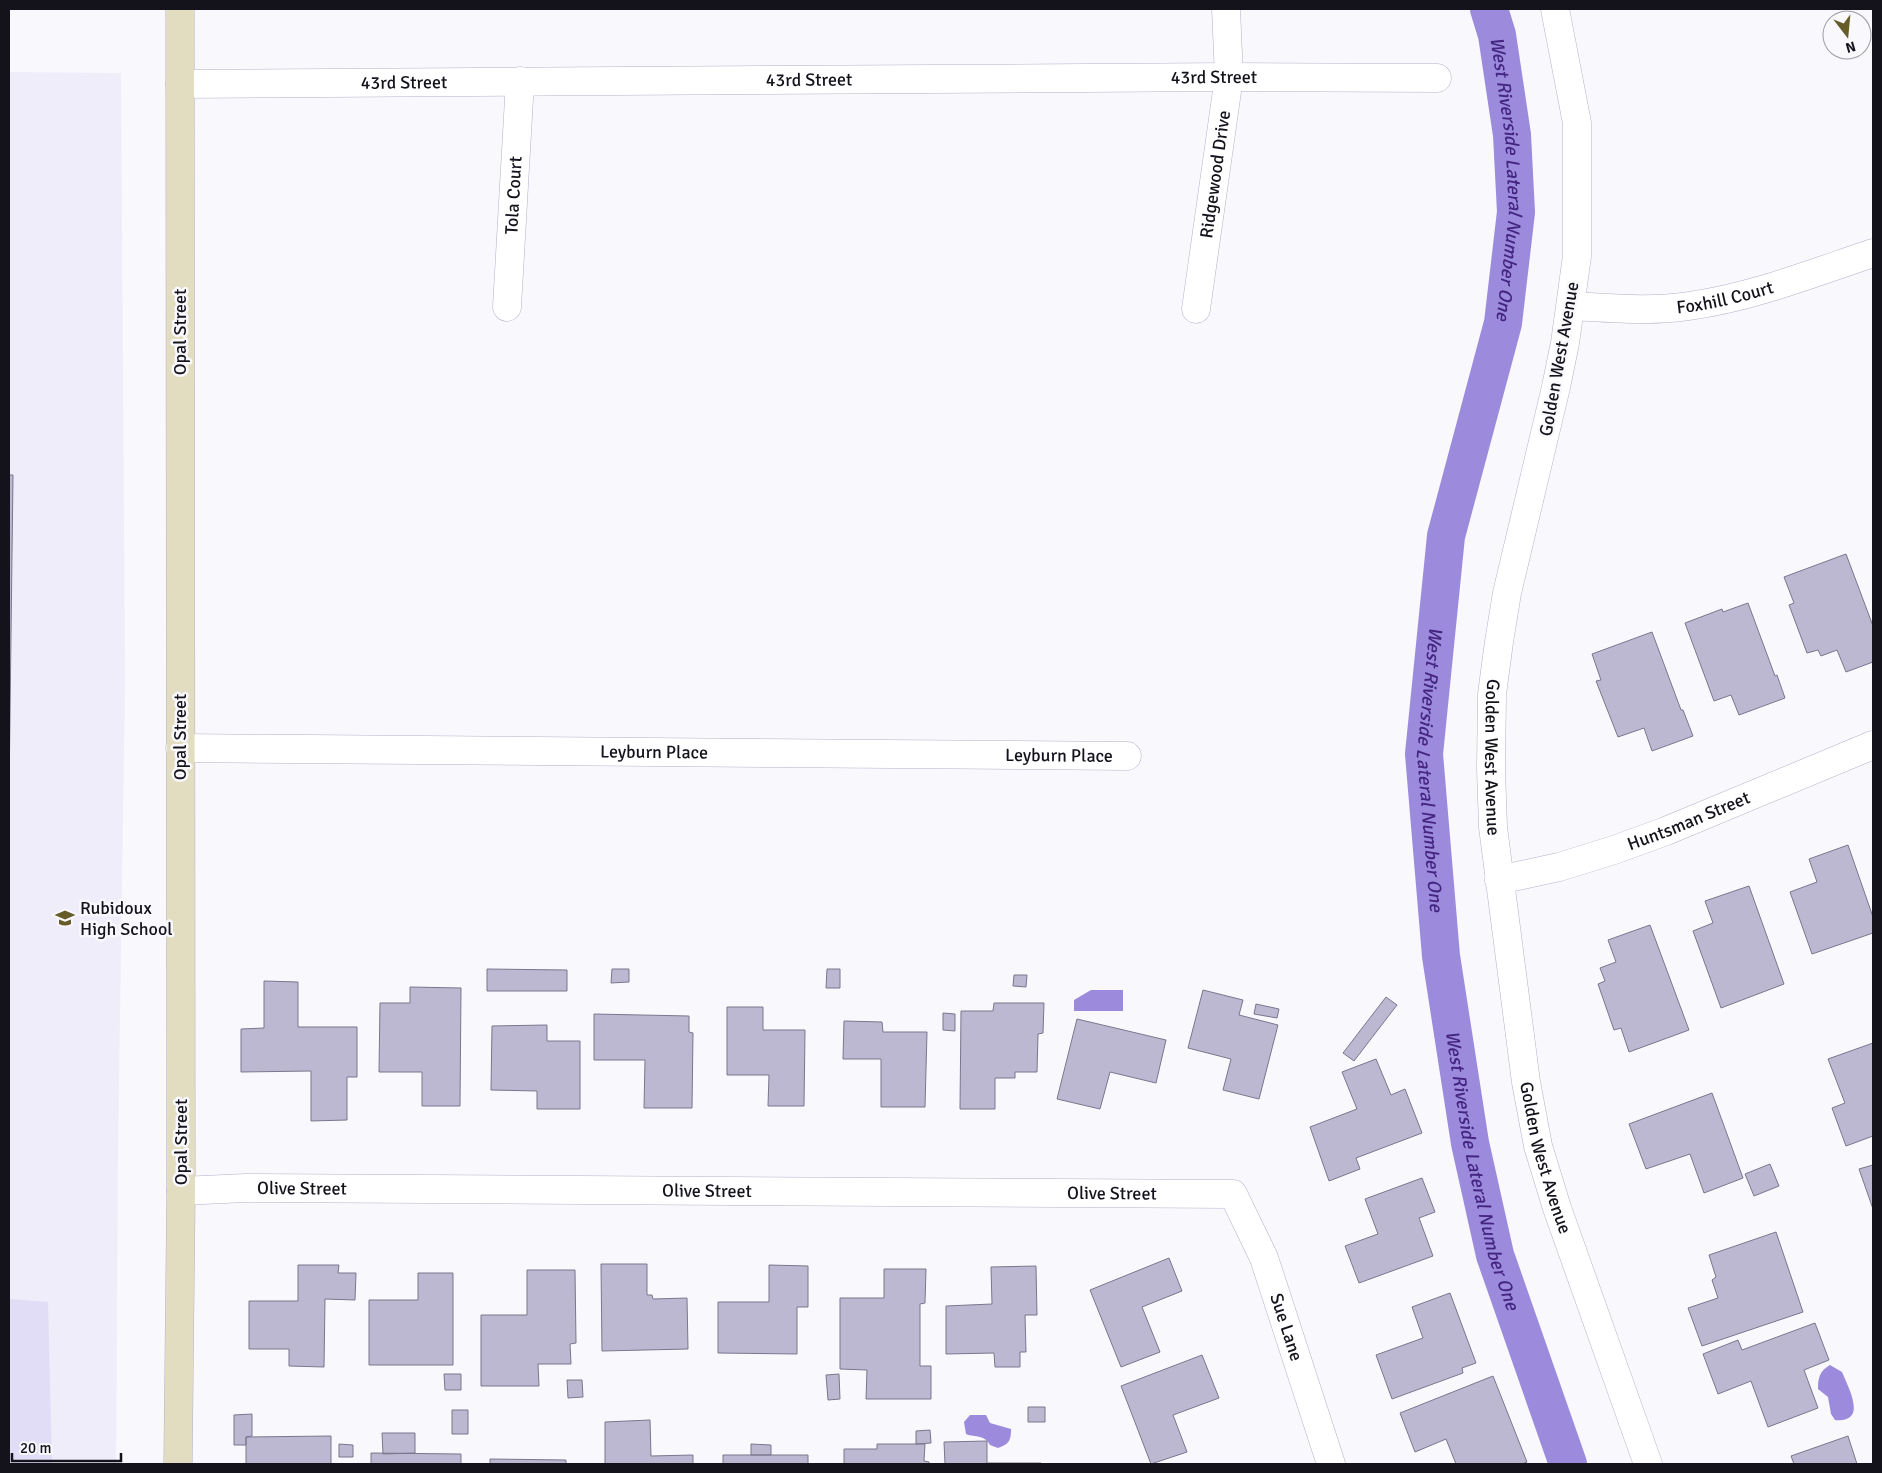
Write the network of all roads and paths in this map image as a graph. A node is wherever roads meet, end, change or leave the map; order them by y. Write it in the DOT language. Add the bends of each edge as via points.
graph roads {
  1 [pos="180,9"];
  2 [pos="1226,9"];
  3 [pos="1555,9"];
  4 [pos="1229,77"];
  5 [pos="1437,78"];
  6 [pos="520,81"];
  7 [pos="180,84"];
  8 [pos="1873,253"];
  9 [pos="1571,306"];
  10 [pos="508,307"];
  11 [pos="1196,309"];
  12 [pos="1873,745"];
  13 [pos="180,748"];
  14 [pos="1127,756"];
  15 [pos="1499,880"];
  16 [pos="181,1191"];
  17 [pos="1233,1194"];
  18 [pos="178,1464"];
  19 [pos="1331,1464"];
  20 [pos="1648,1464"];
  1 -- 7 [label="street, Opal Street"];
  2 -- 4 [label="street, Ridgewood Drive"];
  3 -- 9 [label="street, Golden West Avenue" via="1577,123 1577,256"];
  4 -- 5 [label="street, 43rd Street"];
  4 -- 6 [label="street, 43rd Street"];
  4 -- 11 [label="street, Ridgewood Drive"];
  6 -- 7 [label="street, 43rd Street"];
  6 -- 10 [label="street, Tola Court"];
  7 -- 13 [label="street, Opal Street"];
  8 -- 9 [label="street, Foxhill Court" via="1746,295 1688,306 1632,310"];
  9 -- 15 [label="street, Golden West Avenue" via="1556,387 1507,593 1492,694 1493,827"];
  12 -- 15 [label="street, Huntsman Street" via="1666,831 1559,867"];
  13 -- 14 [label="street, Leyburn Place"];
  13 -- 16 [label="street, Opal Street"];
  15 -- 20 [label="street, Golden West Avenue" via="1526,1082 1538,1146"];
  16 -- 17 [label="street, Olive Street" via="246,1188"];
  16 -- 18 [label="street, Opal Street"];
  17 -- 19 [label="street, Sue Lane" via="1264,1258"];
}
